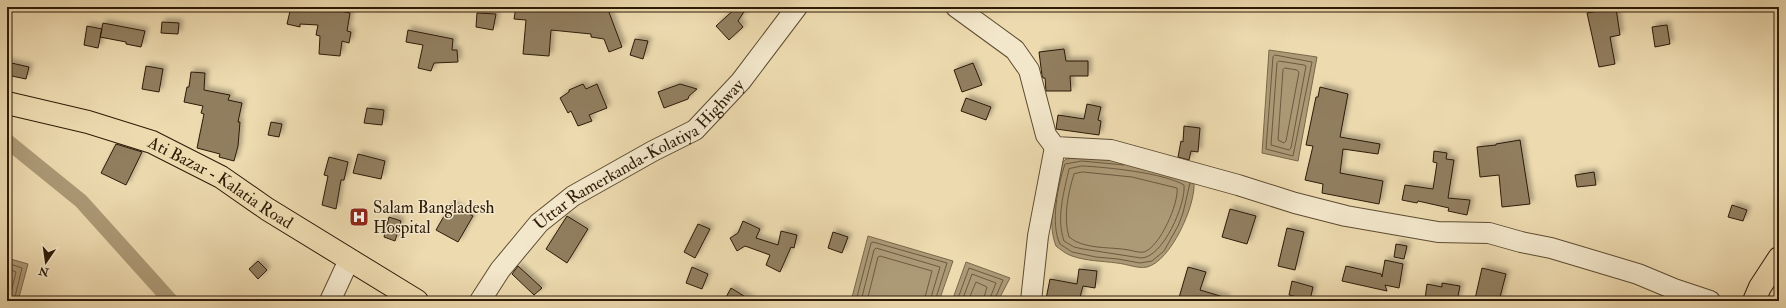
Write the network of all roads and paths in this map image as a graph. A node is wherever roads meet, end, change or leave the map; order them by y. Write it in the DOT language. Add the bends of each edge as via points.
graph roads {
  1 [pos="797,7"];
  2 [pos="956,7"];
  3 [pos="7,103"];
  4 [pos="1055,147"];
  5 [pos="1779,258"];
  6 [pos="349,260"];
  7 [pos="330,301"];
  8 [pos="417,301"];
  9 [pos="480,301"];
  10 [pos="1031,301"];
  11 [pos="1710,301"];
  12 [pos="1754,301"];
  1 -- 9 [label="street, Uttar Ramerkanda-Kolatiya Highway" via="742,81 695,130 573,196 539,223 500,270"];
  2 -- 4 [label="street" via="1015,50 1029,70 1046,135"];
  3 -- 6 [label="main road, Ati Bazar - Kalatia Road" via="88,122 152,142 221,177"];
  4 -- 10 [label="street" via="1038,236"];
  4 -- 11 [label="street" via="1110,150 1346,216 1438,232 1489,233 1638,274"];
  5 -- 12 [label="main road"];
  6 -- 7 [label="street"];
  6 -- 8 [label="main road, Ati Bazar - Kalatia Road"];
}
